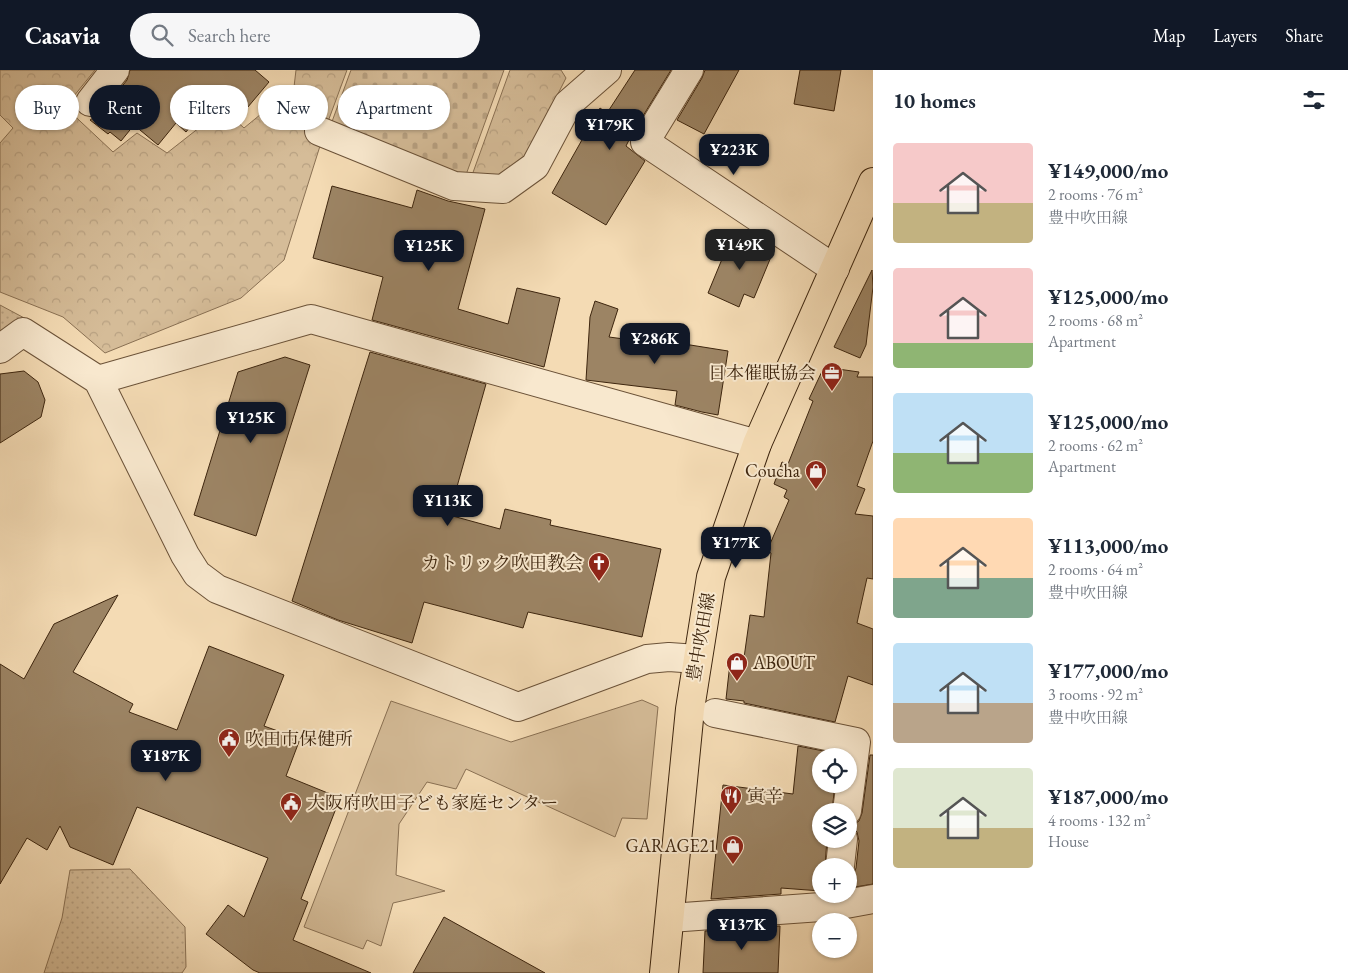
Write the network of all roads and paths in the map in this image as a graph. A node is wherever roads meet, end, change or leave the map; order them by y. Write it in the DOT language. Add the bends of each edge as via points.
graph roads {
  1 [pos="115,70"];
  2 [pos="607,70"];
  3 [pos="689,70"];
  4 [pos="103,85"];
  5 [pos="319,131"];
  6 [pos="873,182"];
  7 [pos="835,269"];
  8 [pos="0,349"];
  9 [pos="98,380"];
  10 [pos="757,444"];
  11 [pos="696,659"];
  12 [pos="714,713"];
  13 [pos="848,803"];
  14 [pos="857,899"];
  15 [pos="873,899"];
  16 [pos="812,903"];
  17 [pos="670,918"];
  18 [pos="664,973"];
  1 -- 4 [label="street"];
  2 -- 5 [label="street" via="568,104 535,166 503,189 454,186"];
  3 -- 7 [label="street" via="645,142"];
  6 -- 7 [label="main road, 豊中吹田線"];
  7 -- 10 [label="main road, 豊中吹田線"];
  8 -- 9 [label="street" via="23,332"];
  9 -- 10 [label="street" via="311,319"];
  9 -- 11 [label="street" via="185,555 197,574 217,589 518,707 647,659"];
  10 -- 11 [label="main road, 豊中吹田線" via="712,577"];
  11 -- 17 [label="main road, 豊中吹田線"];
  12 -- 13 [label="street" via="856,742"];
  14 -- 15 [label="street"];
  16 -- 17 [label="street"];
  17 -- 18 [label="main road, 豊中吹田線"];
}
